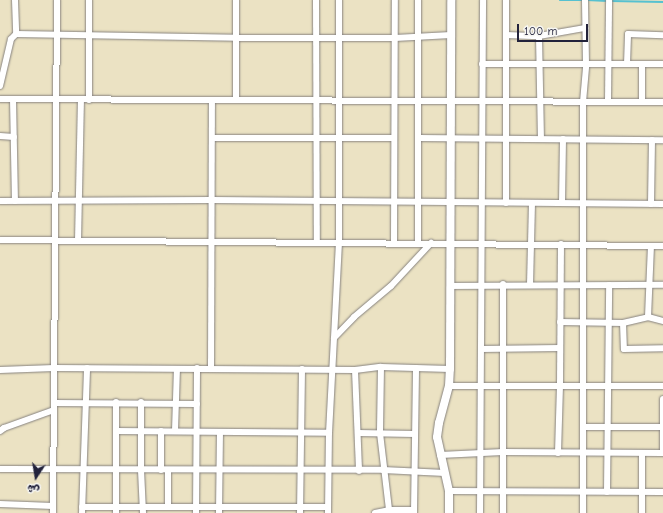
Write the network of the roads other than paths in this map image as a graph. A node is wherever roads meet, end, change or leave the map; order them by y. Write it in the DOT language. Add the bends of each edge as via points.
graph roads {
  1 [pos="16,0"];
  2 [pos="56,0"];
  3 [pos="89,0"];
  4 [pos="236,0"];
  5 [pos="316,0"];
  6 [pos="339,0"];
  7 [pos="395,0"];
  8 [pos="418,0"];
  9 [pos="451,0"];
  10 [pos="483,0"];
  11 [pos="506,0"];
  12 [pos="585,0"];
  13 [pos="609,0"];
  14 [pos="585,28"];
  15 [pos="16,34"];
  16 [pos="57,35"];
  17 [pos="451,35"];
  18 [pos="506,35"];
  19 [pos="663,35"];
  20 [pos="89,36"];
  21 [pos="539,36"];
  22 [pos="418,37"];
  23 [pos="236,38"];
  24 [pos="316,38"];
  25 [pos="339,38"];
  26 [pos="395,38"];
  27 [pos="482,64"];
  28 [pos="505,64"];
  29 [pos="540,64"];
  30 [pos="586,64"];
  31 [pos="608,64"];
  32 [pos="627,64"];
  33 [pos="642,64"];
  34 [pos="663,64"];
  35 [pos="0,86"];
  36 [pos="0,99"];
  37 [pos="13,100"];
  38 [pos="56,100"];
  39 [pos="81,100"];
  40 [pos="89,100"];
  41 [pos="212,100"];
  42 [pos="236,100"];
  43 [pos="316,101"];
  44 [pos="339,101"];
  45 [pos="395,101"];
  46 [pos="419,101"];
  47 [pos="451,101"];
  48 [pos="482,102"];
  49 [pos="505,102"];
  50 [pos="541,102"];
  51 [pos="583,102"];
  52 [pos="608,102"];
  53 [pos="642,102"];
  54 [pos="663,102"];
  55 [pos="0,136"];
  56 [pos="14,137"];
  57 [pos="212,138"];
  58 [pos="316,138"];
  59 [pos="338,138"];
  60 [pos="394,138"];
  61 [pos="419,138"];
  62 [pos="450,139"];
  63 [pos="482,139"];
  64 [pos="505,139"];
  65 [pos="541,139"];
  66 [pos="563,139"];
  67 [pos="583,139"];
  68 [pos="652,140"];
  69 [pos="663,140"];
  70 [pos="212,200"];
  71 [pos="0,201"];
  72 [pos="15,201"];
  73 [pos="55,201"];
  74 [pos="79,201"];
  75 [pos="317,202"];
  76 [pos="338,202"];
  77 [pos="394,202"];
  78 [pos="418,203"];
  79 [pos="450,203"];
  80 [pos="482,203"];
  81 [pos="506,203"];
  82 [pos="532,203"];
  83 [pos="562,203"];
  84 [pos="583,204"];
  85 [pos="651,204"];
  86 [pos="663,204"];
  87 [pos="0,240"];
  88 [pos="55,240"];
  89 [pos="78,241"];
  90 [pos="317,242"];
  91 [pos="339,242"];
  92 [pos="211,243"];
  93 [pos="394,243"];
  94 [pos="418,243"];
  95 [pos="431,243"];
  96 [pos="450,243"];
  97 [pos="531,243"];
  98 [pos="481,244"];
  99 [pos="561,244"];
  100 [pos="583,244"];
  101 [pos="651,246"];
  102 [pos="663,246"];
  103 [pos="503,284"];
  104 [pos="481,285"];
  105 [pos="530,285"];
  106 [pos="561,285"];
  107 [pos="583,285"];
  108 [pos="609,285"];
  109 [pos="663,285"];
  110 [pos="450,286"];
  111 [pos="649,286"];
  112 [pos="648,317"];
  113 [pos="663,321"];
  114 [pos="560,322"];
  115 [pos="583,322"];
  116 [pos="608,323"];
  117 [pos="623,323"];
  118 [pos="334,338"];
  119 [pos="503,348"];
  120 [pos="560,348"];
  121 [pos="663,348"];
  122 [pos="481,349"];
  123 [pos="381,367"];
  124 [pos="54,368"];
  125 [pos="87,368"];
  126 [pos="197,368"];
  127 [pos="416,368"];
  128 [pos="177,369"];
  129 [pos="211,369"];
  130 [pos="302,369"];
  131 [pos="450,369"];
  132 [pos="0,370"];
  133 [pos="332,370"];
  134 [pos="355,370"];
  135 [pos="503,385"];
  136 [pos="449,386"];
  137 [pos="481,386"];
  138 [pos="560,386"];
  139 [pos="583,386"];
  140 [pos="608,386"];
  141 [pos="663,386"];
  142 [pos="663,399"];
  143 [pos="116,402"];
  144 [pos="141,402"];
  145 [pos="54,403"];
  146 [pos="86,404"];
  147 [pos="176,404"];
  148 [pos="197,404"];
  149 [pos="54,410"];
  150 [pos="583,427"];
  151 [pos="608,428"];
  152 [pos="663,428"];
  153 [pos="0,431"];
  154 [pos="116,431"];
  155 [pos="141,431"];
  156 [pos="161,431"];
  157 [pos="175,432"];
  158 [pos="196,432"];
  159 [pos="220,432"];
  160 [pos="301,432"];
  161 [pos="329,433"];
  162 [pos="358,433"];
  163 [pos="380,434"];
  164 [pos="416,434"];
  165 [pos="503,452"];
  166 [pos="480,453"];
  167 [pos="558,453"];
  168 [pos="583,453"];
  169 [pos="607,453"];
  170 [pos="642,453"];
  171 [pos="663,453"];
  172 [pos="440,455"];
  173 [pos="0,469"];
  174 [pos="53,469"];
  175 [pos="82,469"];
  176 [pos="116,470"];
  177 [pos="141,470"];
  178 [pos="165,470"];
  179 [pos="196,470"];
  180 [pos="220,470"];
  181 [pos="301,470"];
  182 [pos="383,470"];
  183 [pos="329,471"];
  184 [pos="359,471"];
  185 [pos="414,471"];
  186 [pos="445,473"];
  187 [pos="449,491"];
  188 [pos="480,491"];
  189 [pos="503,491"];
  190 [pos="582,492"];
  191 [pos="607,492"];
  192 [pos="643,492"];
  193 [pos="663,492"];
  194 [pos="0,504"];
  195 [pos="18,505"];
  196 [pos="30,505"];
  197 [pos="53,506"];
  198 [pos="164,509"];
  199 [pos="82,510"];
  200 [pos="116,510"];
  201 [pos="143,510"];
  202 [pos="196,510"];
  203 [pos="219,510"];
  204 [pos="328,510"];
  205 [pos="388,510"];
  206 [pos="300,511"];
  207 [pos="414,511"];
  208 [pos="378,512"];
  209 [pos="18,513"];
  210 [pos="34,513"];
  211 [pos="53,513"];
  212 [pos="449,513"];
  213 [pos="480,513"];
  214 [pos="503,513"];
  215 [pos="582,513"];
  216 [pos="642,513"];
  1 -- 15 [label="street"];
  2 -- 16 [label="street"];
  3 -- 20 [label="street"];
  4 -- 23 [label="street"];
  5 -- 24 [label="street"];
  6 -- 25 [label="street"];
  7 -- 26 [label="street"];
  8 -- 22 [label="street"];
  9 -- 17 [label="main road"];
  10 -- 27 [label="street"];
  11 -- 18 [label="street"];
  12 -- 14 [label="street"];
  13 -- 31 [label="street"];
  14 -- 21 [label="street"];
  14 -- 30 [label="street"];
  15 -- 16 [label="street"];
  15 -- 35 [label="street" via="11,39"];
  16 -- 20 [label="street"];
  16 -- 38 [label="street"];
  17 -- 22 [label="street"];
  17 -- 47 [label="main road"];
  18 -- 21 [label="street"];
  18 -- 28 [label="street"];
  19 -- 32 [label="street" via="628,34"];
  20 -- 23 [label="street"];
  20 -- 40 [label="street"];
  21 -- 29 [label="street"];
  22 -- 26 [label="street"];
  22 -- 46 [label="street"];
  23 -- 24 [label="street"];
  23 -- 42 [label="street"];
  24 -- 25 [label="street"];
  24 -- 43 [label="street"];
  25 -- 26 [label="street"];
  25 -- 44 [label="street"];
  26 -- 45 [label="street"];
  27 -- 28 [label="street"];
  27 -- 48 [label="street"];
  28 -- 29 [label="street"];
  28 -- 49 [label="street"];
  29 -- 30 [label="street"];
  29 -- 50 [label="street"];
  30 -- 31 [label="street"];
  30 -- 51 [label="street"];
  31 -- 32 [label="street"];
  31 -- 52 [label="street"];
  32 -- 33 [label="street"];
  33 -- 34 [label="street"];
  33 -- 53 [label="street"];
  36 -- 37 [label="street"];
  37 -- 38 [label="street"];
  37 -- 56 [label="street"];
  38 -- 39 [label="street"];
  38 -- 73 [label="street"];
  39 -- 40 [label="street"];
  39 -- 74 [label="street"];
  40 -- 41 [label="street"];
  41 -- 42 [label="street"];
  41 -- 57 [label="street"];
  42 -- 43 [label="street"];
  43 -- 44 [label="street"];
  43 -- 58 [label="street"];
  44 -- 45 [label="street"];
  44 -- 59 [label="street"];
  45 -- 46 [label="street"];
  45 -- 60 [label="street"];
  46 -- 47 [label="street"];
  46 -- 61 [label="street"];
  47 -- 48 [label="street"];
  47 -- 62 [label="main road"];
  48 -- 49 [label="street"];
  48 -- 63 [label="street"];
  49 -- 50 [label="street"];
  49 -- 64 [label="street"];
  50 -- 51 [label="street"];
  50 -- 65 [label="street"];
  51 -- 52 [label="street"];
  51 -- 67 [label="street"];
  52 -- 53 [label="street"];
  53 -- 54 [label="street"];
  55 -- 56 [label="street"];
  56 -- 72 [label="street"];
  57 -- 58 [label="street"];
  57 -- 70 [label="street"];
  58 -- 59 [label="street"];
  58 -- 75 [label="street"];
  59 -- 60 [label="street"];
  59 -- 76 [label="street"];
  60 -- 77 [label="street"];
  61 -- 62 [label="street"];
  61 -- 78 [label="street"];
  62 -- 63 [label="street"];
  62 -- 79 [label="main road"];
  63 -- 64 [label="street"];
  63 -- 80 [label="street"];
  64 -- 65 [label="street"];
  64 -- 81 [label="street"];
  65 -- 66 [label="street"];
  66 -- 67 [label="street"];
  66 -- 83 [label="street"];
  67 -- 68 [label="street"];
  67 -- 84 [label="street"];
  68 -- 69 [label="street"];
  68 -- 85 [label="street"];
  70 -- 74 [label="street"];
  70 -- 75 [label="street"];
  70 -- 92 [label="street"];
  71 -- 72 [label="street"];
  72 -- 73 [label="street"];
  73 -- 74 [label="street"];
  73 -- 88 [label="street"];
  74 -- 89 [label="street"];
  75 -- 76 [label="street"];
  75 -- 90 [label="street"];
  76 -- 77 [label="street"];
  76 -- 91 [label="street"];
  77 -- 78 [label="street"];
  77 -- 93 [label="street"];
  78 -- 79 [label="street"];
  78 -- 94 [label="street"];
  79 -- 80 [label="street"];
  79 -- 96 [label="main road"];
  80 -- 81 [label="street"];
  80 -- 98 [label="street"];
  81 -- 82 [label="street"];
  82 -- 83 [label="street"];
  82 -- 97 [label="street"];
  83 -- 84 [label="street"];
  84 -- 85 [label="street"];
  84 -- 100 [label="street"];
  85 -- 86 [label="street"];
  87 -- 88 [label="street"];
  88 -- 89 [label="street"];
  88 -- 124 [label="street"];
  89 -- 92 [label="street"];
  90 -- 91 [label="street"];
  90 -- 92 [label="street"];
  91 -- 93 [label="street"];
  91 -- 118 [label="street"];
  92 -- 129 [label="street"];
  93 -- 94 [label="street"];
  94 -- 95 [label="street"];
  95 -- 96 [label="street"];
  95 -- 118 [label="street" via="391,286 354,317"];
  96 -- 98 [label="street"];
  96 -- 110 [label="main road"];
  97 -- 98 [label="street"];
  97 -- 99 [label="street"];
  97 -- 105 [label="street"];
  98 -- 104 [label="street"];
  99 -- 100 [label="street"];
  99 -- 106 [label="street"];
  100 -- 101 [label="street"];
  100 -- 107 [label="street"];
  101 -- 102 [label="street"];
  101 -- 111 [label="street"];
  103 -- 104 [label="street"];
  103 -- 105 [label="street"];
  103 -- 119 [label="street"];
  104 -- 110 [label="street"];
  104 -- 122 [label="street"];
  105 -- 106 [label="street"];
  106 -- 107 [label="street"];
  106 -- 114 [label="street"];
  107 -- 108 [label="street"];
  107 -- 115 [label="street"];
  108 -- 111 [label="street"];
  108 -- 116 [label="street"];
  109 -- 111 [label="street"];
  110 -- 131 [label="main road"];
  111 -- 112 [label="street"];
  112 -- 113 [label="street"];
  112 -- 117 [label="street"];
  114 -- 115 [label="street"];
  114 -- 120 [label="street"];
  115 -- 116 [label="street"];
  115 -- 139 [label="street"];
  116 -- 117 [label="street"];
  116 -- 140 [label="street"];
  117 -- 121 [label="street" via="624,349"];
  118 -- 133 [label="street"];
  119 -- 120 [label="street"];
  119 -- 122 [label="street"];
  119 -- 135 [label="street"];
  120 -- 138 [label="street"];
  122 -- 137 [label="street"];
  123 -- 127 [label="street"];
  123 -- 134 [label="street"];
  123 -- 163 [label="street"];
  124 -- 125 [label="street"];
  124 -- 132 [label="street"];
  124 -- 145 [label="street"];
  125 -- 128 [label="street"];
  125 -- 146 [label="street"];
  126 -- 128 [label="street"];
  126 -- 129 [label="street"];
  126 -- 148 [label="street"];
  127 -- 131 [label="street"];
  127 -- 164 [label="street"];
  128 -- 147 [label="street"];
  129 -- 130 [label="street"];
  130 -- 133 [label="street"];
  130 -- 160 [label="street"];
  131 -- 136 [label="main road"];
  133 -- 134 [label="street"];
  133 -- 161 [label="street"];
  134 -- 162 [label="street"];
  135 -- 137 [label="street"];
  135 -- 138 [label="street"];
  135 -- 165 [label="street"];
  136 -- 137 [label="street"];
  136 -- 172 [label="main road" via="437,437"];
  137 -- 166 [label="street"];
  138 -- 139 [label="street"];
  138 -- 167 [label="street"];
  139 -- 140 [label="street"];
  139 -- 150 [label="street"];
  140 -- 141 [label="street"];
  140 -- 151 [label="street"];
  142 -- 152 [label="street"];
  143 -- 144 [label="street"];
  143 -- 146 [label="street"];
  143 -- 154 [label="street"];
  144 -- 147 [label="street"];
  144 -- 155 [label="street"];
  145 -- 146 [label="street"];
  145 -- 149 [label="street"];
  146 -- 175 [label="street"];
  147 -- 148 [label="street"];
  147 -- 157 [label="street"];
  148 -- 158 [label="street"];
  149 -- 153 [label="street"];
  149 -- 174 [label="street"];
  150 -- 151 [label="street"];
  150 -- 168 [label="street"];
  151 -- 152 [label="street"];
  151 -- 169 [label="street"];
  152 -- 171 [label="street"];
  154 -- 155 [label="street"];
  154 -- 176 [label="street"];
  155 -- 156 [label="street"];
  155 -- 177 [label="street"];
  156 -- 157 [label="street"];
  156 -- 178 [label="street"];
  157 -- 158 [label="street"];
  158 -- 159 [label="street"];
  158 -- 179 [label="street"];
  159 -- 160 [label="street"];
  159 -- 180 [label="street"];
  160 -- 161 [label="street"];
  160 -- 181 [label="street"];
  161 -- 183 [label="street"];
  162 -- 163 [label="street"];
  162 -- 184 [label="street"];
  163 -- 164 [label="street"];
  163 -- 182 [label="street"];
  164 -- 185 [label="street"];
  165 -- 166 [label="street"];
  165 -- 167 [label="street"];
  165 -- 189 [label="street"];
  166 -- 172 [label="street"];
  166 -- 188 [label="street"];
  167 -- 168 [label="street"];
  168 -- 169 [label="street"];
  168 -- 190 [label="street"];
  169 -- 170 [label="street"];
  169 -- 191 [label="street"];
  170 -- 171 [label="street"];
  170 -- 192 [label="street"];
  172 -- 186 [label="main road"];
  173 -- 174 [label="street"];
  174 -- 175 [label="street"];
  174 -- 197 [label="street"];
  175 -- 176 [label="street"];
  175 -- 199 [label="street"];
  176 -- 177 [label="street"];
  176 -- 200 [label="street"];
  177 -- 178 [label="street"];
  177 -- 201 [label="street"];
  178 -- 179 [label="street"];
  178 -- 198 [label="street"];
  179 -- 180 [label="street"];
  179 -- 202 [label="street"];
  180 -- 181 [label="street"];
  180 -- 203 [label="street"];
  181 -- 183 [label="street"];
  181 -- 206 [label="street"];
  182 -- 184 [label="street"];
  182 -- 185 [label="street"];
  182 -- 205 [label="street"];
  183 -- 184 [label="street"];
  183 -- 204 [label="street"];
  185 -- 186 [label="street"];
  185 -- 207 [label="street"];
  186 -- 187 [label="main road"];
  187 -- 188 [label="street"];
  187 -- 212 [label="main road"];
  188 -- 189 [label="street"];
  188 -- 213 [label="street"];
  189 -- 190 [label="street"];
  189 -- 214 [label="street"];
  190 -- 191 [label="street"];
  190 -- 215 [label="street"];
  191 -- 192 [label="street"];
  192 -- 193 [label="street"];
  192 -- 216 [label="street"];
  194 -- 195 [label="street"];
  195 -- 196 [label="street"];
  195 -- 209 [label="street"];
  196 -- 197 [label="street"];
  196 -- 210 [label="street"];
  197 -- 211 [label="street"];
  198 -- 201 [label="street"];
  198 -- 202 [label="street"];
  199 -- 200 [label="street"];
  200 -- 201 [label="street"];
  202 -- 203 [label="street"];
  203 -- 206 [label="street"];
  204 -- 206 [label="street"];
  205 -- 207 [label="street"];
  205 -- 208 [label="street"];
}
